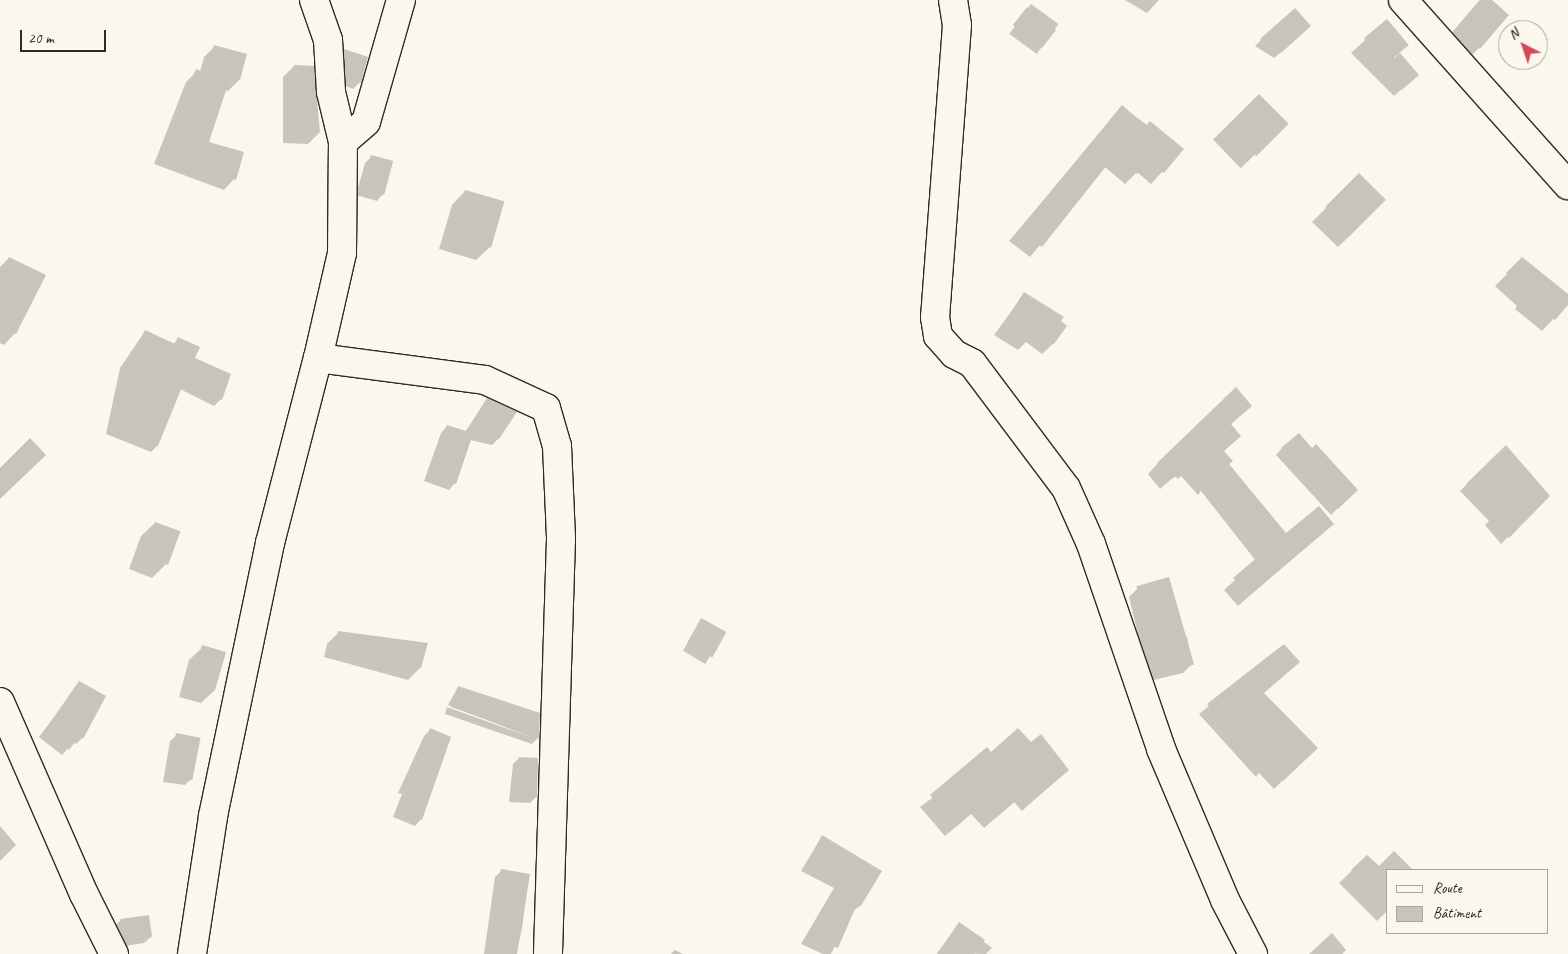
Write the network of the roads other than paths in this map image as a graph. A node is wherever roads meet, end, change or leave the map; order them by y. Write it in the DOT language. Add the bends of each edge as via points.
graph roads {
  1 [pos="314,0"];
  2 [pos="401,0"];
  3 [pos="953,0"];
  4 [pos="1403,0"];
  5 [pos="343,142"];
  6 [pos="1568,186"];
  7 [pos="318,358"];
  8 [pos="0,702"];
  9 [pos="114,954"];
  10 [pos="192,954"];
  11 [pos="548,954"];
  12 [pos="1252,954"];
  1 -- 5 [label="street" via="328,40 331,92"];
  2 -- 5 [label="street" via="366,122"];
  3 -- 12 [label="street" via="957,25 935,318 938,336 954,354 972,363 1066,488 1091,544 1161,748 1225,900"];
  4 -- 6 [label="street"];
  5 -- 7 [label="street" via="342,253"];
  7 -- 10 [label="street" via="270,543 213,816"];
  7 -- 11 [label="street" via="485,380 546,408 557,446 562,539"];
  8 -- 9 [label="street" via="84,894"];
}
